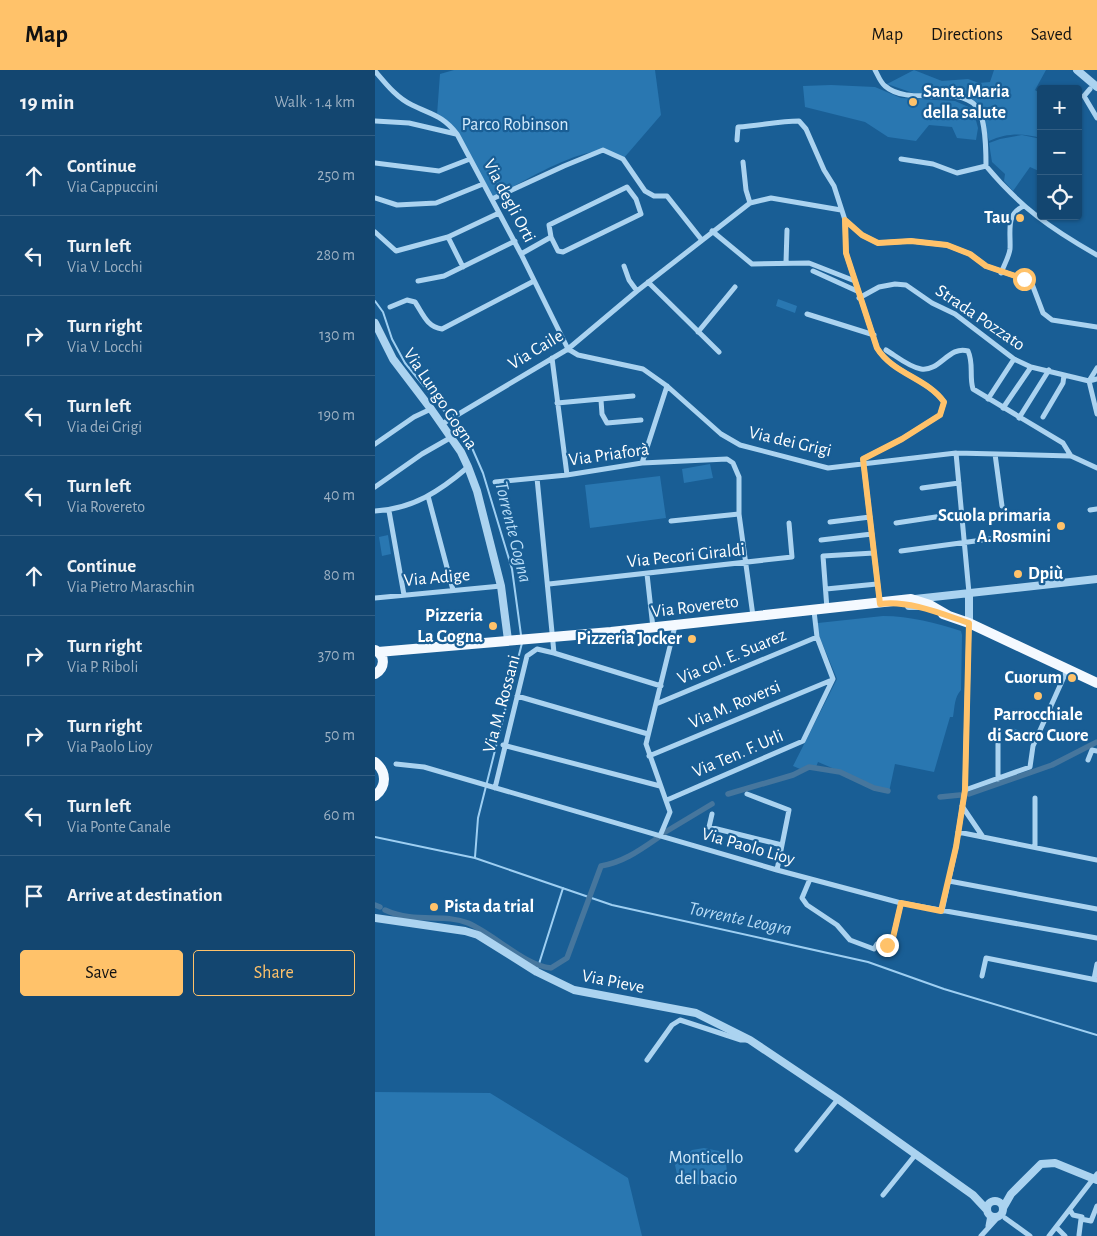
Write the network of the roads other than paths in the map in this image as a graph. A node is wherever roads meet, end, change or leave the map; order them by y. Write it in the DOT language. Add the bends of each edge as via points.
graph roads {
  1 [pos="875,70"];
  2 [pos="1077,70"];
  3 [pos="375,72"];
  4 [pos="1094,85"];
  5 [pos="1097,118"];
  6 [pos="375,121"];
  7 [pos="457,134"];
  8 [pos="737,140"];
  9 [pos="470,158"];
  10 [pos="901,160"];
  11 [pos="743,162"];
  12 [pos="375,163"];
  13 [pos="986,166"];
  14 [pos="483,184"];
  15 [pos="375,198"];
  16 [pos="491,199"];
  17 [pos="749,203"];
  18 [pos="1024,206"];
  19 [pos="841,210"];
  20 [pos="499,213"];
  21 [pos="845,220"];
  22 [pos="787,230"];
  23 [pos="712,231"];
  24 [pos="375,232"];
  25 [pos="448,237"];
  26 [pos="551,237"];
  27 [pos="701,239"];
  28 [pos="515,241"];
  29 [pos="521,254"];
  30 [pos="1097,255"];
  31 [pos="787,263"];
  32 [pos="624,266"];
  33 [pos="463,267"];
  34 [pos="813,271"];
  35 [pos="1001,273"];
  36 [pos="418,281"];
  37 [pos="534,281"];
  38 [pos="855,281"];
  39 [pos="648,282"];
  40 [pos="735,287"];
  41 [pos="637,291"];
  42 [pos="857,291"];
  43 [pos="859,298"];
  44 [pos="390,307"];
  45 [pos="807,314"];
  46 [pos="375,323"];
  47 [pos="1097,327"];
  48 [pos="698,332"];
  49 [pos="874,335"];
  50 [pos="568,349"];
  51 [pos="886,350"];
  52 [pos="719,352"];
  53 [pos="553,358"];
  54 [pos="1014,359"];
  55 [pos="1031,366"];
  56 [pos="1097,368"];
  57 [pos="1049,370"];
  58 [pos="1064,375"];
  59 [pos="1097,379"];
  60 [pos="1089,381"];
  61 [pos="667,386"];
  62 [pos="633,396"];
  63 [pos="989,399"];
  64 [pos="601,400"];
  65 [pos="557,403"];
  66 [pos="431,408"];
  67 [pos="1003,408"];
  68 [pos="1097,414"];
  69 [pos="1043,417"];
  70 [pos="1019,418"];
  71 [pos="641,420"];
  72 [pos="443,423"];
  73 [pos="450,438"];
  74 [pos="375,444"];
  75 [pos="956,453"];
  76 [pos="995,454"];
  77 [pos="1071,456"];
  78 [pos="642,463"];
  79 [pos="864,464"];
  80 [pos="468,467"];
  81 [pos="1097,468"];
  82 [pos="567,475"];
  83 [pos="537,478"];
  84 [pos="495,482"];
  85 [pos="959,483"];
  86 [pos="375,487"];
  87 [pos="922,488"];
  88 [pos="428,496"];
  89 [pos="1002,506"];
  90 [pos="1097,509"];
  91 [pos="1090,510"];
  92 [pos="375,511"];
  93 [pos="389,511"];
  94 [pos="739,514"];
  95 [pos="962,514"];
  96 [pos="870,517"];
  97 [pos="671,521"];
  98 [pos="830,522"];
  99 [pos="789,523"];
  100 [pos="896,523"];
  101 [pos="872,534"];
  102 [pos="1005,536"];
  103 [pos="821,540"];
  104 [pos="965,540"];
  105 [pos="901,551"];
  106 [pos="874,553"];
  107 [pos="747,564"];
  108 [pos="647,574"];
  109 [pos="1097,579"];
  110 [pos="549,584"];
  111 [pos="877,584"];
  112 [pos="501,586"];
  113 [pos="826,589"];
  114 [pos="453,590"];
  115 [pos="969,593"];
  116 [pos="404,595"];
  117 [pos="375,598"];
  118 [pos="930,601"];
  119 [pos="908,602"];
  120 [pos="883,604"];
  121 [pos="828,610"];
  122 [pos="814,612"];
  123 [pos="949,616"];
  124 [pos="753,617"];
  125 [pos="969,623"];
  126 [pos="675,626"];
  127 [pos="653,628"];
  128 [pos="817,636"];
  129 [pos="553,638"];
  130 [pos="512,640"];
  131 [pos="406,650"];
  132 [pos="377,651"];
  133 [pos="554,653"];
  134 [pos="1067,669"];
  135 [pos="377,673"];
  136 [pos="833,679"];
  137 [pos="1097,683"];
  138 [pos="661,686"];
  139 [pos="517,696"];
  140 [pos="656,704"];
  141 [pos="648,734"];
  142 [pos="998,740"];
  143 [pos="503,745"];
  144 [pos="1097,751"];
  145 [pos="649,756"];
  146 [pos="1088,760"];
  147 [pos="375,762"];
  148 [pos="396,764"];
  149 [pos="998,779"];
  150 [pos="660,786"];
  151 [pos="492,787"];
  152 [pos="965,790"];
  153 [pos="747,794"];
  154 [pos="375,796"];
  155 [pos="1035,798"];
  156 [pos="667,800"];
  157 [pos="962,806"];
  158 [pos="711,814"];
  159 [pos="958,832"];
  160 [pos="660,836"];
  161 [pos="984,837"];
  162 [pos="782,845"];
  163 [pos="1035,846"];
  164 [pos="1097,860"];
  165 [pos="777,870"];
  166 [pos="810,879"];
  167 [pos="949,881"];
  168 [pos="901,903"];
  169 [pos="1097,909"];
  170 [pos="941,911"];
  171 [pos="375,918"];
  172 [pos="1097,938"];
  173 [pos="1097,964"];
  174 [pos="982,976"];
  175 [pos="1095,979"];
  176 [pos="750,1040"];
  177 [pos="647,1060"];
  178 [pos="838,1099"];
  179 [pos="797,1150"];
  180 [pos="916,1154"];
  181 [pos="1096,1178"];
  182 [pos="1011,1194"];
  183 [pos="883,1196"];
  184 [pos="973,1196"];
  185 [pos="994,1201"];
  186 [pos="1097,1206"];
  187 [pos="1070,1210"];
  188 [pos="988,1213"];
  189 [pos="1002,1214"];
  190 [pos="1081,1220"];
  191 [pos="1094,1222"];
  192 [pos="1057,1227"];
  193 [pos="987,1229"];
  194 [pos="981,1236"];
  195 [pos="1030,1236"];
  196 [pos="1049,1236"];
  197 [pos="1065,1236"];
  198 [pos="1081,1236"];
  1 -- 13 [label="street" via="883,85 894,92 969,100 977,107 985,140"];
  2 -- 4 [label="street"];
  3 -- 7 [label="street, Via degli Orti" via="399,97 448,122"];
  4 -- 5 [label="street" via="1084,96"];
  6 -- 7 [label="street" via="409,123"];
  7 -- 9 [label="street, Via degli Orti"];
  8 -- 19 [label="street" via="738,127 799,121 834,186"];
  9 -- 12 [label="street" via="439,171"];
  9 -- 14 [label="street, Via degli Orti"];
  10 -- 13 [label="street" via="933,164 957,173"];
  11 -- 17 [label="street"];
  13 -- 18 [label="street"];
  14 -- 15 [label="street" via="436,203 397,205"];
  14 -- 16 [label="street, Via degli Orti"];
  16 -- 20 [label="street, Via degli Orti"];
  16 -- 27 [label="street" via="603,150 623,159 645,191 654,196 667,196"];
  17 -- 19 [label="street, Via Caile" via="771,198"];
  17 -- 23 [label="street, Via Caile"];
  18 -- 30 [label="street" via="1051,229"];
  18 -- 35 [label="street" via="1017,209 1011,218 1010,252"];
  19 -- 21 [label="street"];
  20 -- 25 [label="street"];
  20 -- 28 [label="street, Via degli Orti"];
  21 -- 35 [label="street" via="862,235 878,243 911,241 947,245 970,254"];
  21 -- 38 [label="street" via="846,253"];
  22 -- 31 [label="street"];
  23 -- 27 [label="street, Via Caile"];
  23 -- 31 [label="street" via="752,264"];
  24 -- 25 [label="street" via="396,251"];
  25 -- 33 [label="street"];
  26 -- 26 [label="street" via="558,251 563,252 641,214 636,199 627,187 549,225"];
  26 -- 29 [label="street"];
  27 -- 39 [label="street, Via Caile"];
  28 -- 29 [label="street, Via degli Orti"];
  28 -- 33 [label="street"];
  29 -- 37 [label="street, Via degli Orti"];
  31 -- 38 [label="street" via="809,263"];
  32 -- 41 [label="street"];
  33 -- 36 [label="street" via="443,276"];
  34 -- 42 [label="street"];
  35 -- 47 [label="street" via="1032,284 1043,313 1052,320"];
  37 -- 44 [label="street" via="442,329 433,328 415,302 407,300"];
  37 -- 50 [label="street, Via degli Orti"];
  38 -- 42 [label="street"];
  39 -- 41 [label="street, Via Caile"];
  39 -- 48 [label="street"];
  40 -- 48 [label="street"];
  41 -- 50 [label="street, Via Caile"];
  42 -- 43 [label="street"];
  43 -- 49 [label="street"];
  43 -- 54 [label="street, Strada Pozzato" via="879,287 906,285 955,314"];
  45 -- 49 [label="street"];
  46 -- 66 [label="street, Via Lungo Gogna" via="393,359"];
  48 -- 52 [label="street"];
  49 -- 79 [label="street" via="881,356 906,375 931,388 944,402 940,415 902,439 873,452 863,459"];
  50 -- 53 [label="street, Via Caile"];
  50 -- 61 [label="street, Via dei Grigi" via="578,355 643,369"];
  51 -- 63 [label="street" via="922,369 931,368 953,352 969,351 973,389"];
  53 -- 65 [label="street"];
  53 -- 72 [label="street, Via Caile"];
  54 -- 55 [label="street, Strada Pozzato"];
  54 -- 63 [label="street"];
  55 -- 57 [label="street, Strada Pozzato"];
  55 -- 67 [label="street"];
  56 -- 60 [label="street"];
  57 -- 58 [label="street, Strada Pozzato"];
  57 -- 70 [label="street"];
  58 -- 60 [label="street, Strada Pozzato"];
  58 -- 69 [label="street" via="1063,383"];
  59 -- 60 [label="street"];
  60 -- 68 [label="street"];
  61 -- 78 [label="street"];
  61 -- 79 [label="street, Via dei Grigi" via="721,434 740,445 827,468"];
  62 -- 64 [label="street"];
  63 -- 67 [label="street"];
  64 -- 65 [label="street"];
  64 -- 71 [label="street" via="602,414 607,423"];
  65 -- 82 [label="street"];
  66 -- 72 [label="street, Via Lungo Gogna"];
  66 -- 74 [label="street"];
  67 -- 70 [label="street"];
  70 -- 77 [label="street" via="1063,443"];
  72 -- 73 [label="street, Via Lungo Gogna"];
  73 -- 80 [label="street, Via Lungo Gogna"];
  73 -- 86 [label="street"];
  75 -- 76 [label="street, Via dei Grigi"];
  75 -- 79 [label="street, Via dei Grigi"];
  75 -- 85 [label="street"];
  76 -- 77 [label="street, Via dei Grigi"];
  76 -- 89 [label="street"];
  77 -- 81 [label="street"];
  78 -- 82 [label="street, Via Priaforà"];
  78 -- 94 [label="street, Via Priaforà" via="727,458 739,477"];
  79 -- 96 [label="street"];
  80 -- 88 [label="street"];
  80 -- 112 [label="street, Via Lungo Gogna"];
  82 -- 83 [label="street, Via Priaforà"];
  83 -- 84 [label="street, Via Priaforà"];
  83 -- 110 [label="street"];
  85 -- 87 [label="street"];
  85 -- 95 [label="street"];
  88 -- 93 [label="street"];
  88 -- 114 [label="street"];
  90 -- 91 [label="street"];
  92 -- 93 [label="street"];
  93 -- 116 [label="street"];
  94 -- 97 [label="street"];
  94 -- 107 [label="street"];
  95 -- 100 [label="street"];
  95 -- 104 [label="street"];
  96 -- 98 [label="street"];
  96 -- 101 [label="street"];
  99 -- 107 [label="street, Via Pecori Giraldi" via="792,557"];
  101 -- 103 [label="street"];
  101 -- 106 [label="street"];
  102 -- 104 [label="street"];
  104 -- 105 [label="street"];
  104 -- 115 [label="street"];
  106 -- 111 [label="street"];
  106 -- 113 [label="street" via="823,556"];
  107 -- 108 [label="street, Via Pecori Giraldi"];
  107 -- 124 [label="street"];
  108 -- 110 [label="street, Via Pecori Giraldi"];
  108 -- 127 [label="street"];
  109 -- 115 [label="street"];
  110 -- 129 [label="street"];
  111 -- 113 [label="street"];
  111 -- 120 [label="street"];
  112 -- 114 [label="street, Via Adige"];
  112 -- 130 [label="street, Via Lungo Gogna"];
  113 -- 121 [label="street"];
  114 -- 116 [label="street, Via Adige"];
  115 -- 118 [label="street"];
  115 -- 125 [label="street"];
  116 -- 117 [label="street, Via Adige"];
  118 -- 119 [label="main road"];
  118 -- 123 [label="main road"];
  119 -- 120 [label="main road, Via Rovereto"];
  119 -- 123 [label="main road"];
  120 -- 121 [label="main road, Via Rovereto"];
  121 -- 122 [label="main road, Via Rovereto"];
  122 -- 124 [label="main road, Via Rovereto"];
  122 -- 128 [label="street"];
  123 -- 125 [label="main road"];
  124 -- 126 [label="main road, Via Rovereto"];
  125 -- 134 [label="main road"];
  125 -- 152 [label="street"];
  126 -- 127 [label="main road, Via Rovereto"];
  126 -- 138 [label="street"];
  127 -- 129 [label="main road, Via Rovereto"];
  128 -- 136 [label="street"];
  128 -- 140 [label="street, Via col. E. Suarez"];
  129 -- 130 [label="main road, Via Rovereto"];
  129 -- 133 [label="street"];
  130 -- 131 [label="main road, Via Rovereto"];
  131 -- 132 [label="main road, Via Rovereto"];
  131 -- 135 [label="main road" via="390,658"];
  132 -- 135 [label="main road" via="383,659"];
  133 -- 138 [label="street, Via M. Rossani"];
  133 -- 139 [label="street, Via M. Rossani" via="537,649 527,656"];
  134 -- 137 [label="main road"];
  134 -- 149 [label="street" via="1033,746 1030,766"];
  136 -- 145 [label="street, Via M. Roversi"];
  136 -- 156 [label="street, Via Ten. F. Urli" via="803,741"];
  138 -- 140 [label="street"];
  139 -- 141 [label="street"];
  139 -- 143 [label="street, Via M. Rossani"];
  140 -- 141 [label="street"];
  141 -- 145 [label="street"];
  142 -- 149 [label="street"];
  143 -- 150 [label="street"];
  143 -- 151 [label="street, Via M. Rossani"];
  144 -- 146 [label="street" via="1092,750"];
  145 -- 150 [label="street"];
  147 -- 154 [label="main road" via="385,778"];
  148 -- 151 [label="street, Via Paolo Lioy" via="424,767"];
  149 -- 152 [label="street"];
  150 -- 156 [label="street"];
  151 -- 160 [label="street, Via Paolo Lioy"];
  152 -- 157 [label="street"];
  153 -- 162 [label="street" via="789,810"];
  155 -- 163 [label="street"];
  156 -- 160 [label="street" via="670,812"];
  157 -- 159 [label="street"];
  157 -- 161 [label="street"];
  158 -- 162 [label="street" via="709,827"];
  159 -- 161 [label="street"];
  159 -- 167 [label="street"];
  160 -- 165 [label="street, Via Paolo Lioy"];
  161 -- 163 [label="street"];
  162 -- 165 [label="street"];
  163 -- 164 [label="street"];
  165 -- 166 [label="street, Via Paolo Lioy"];
  166 -- 168 [label="street, Via Paolo Lioy"];
  166 -- 168 [label="street" via="802,898 807,905 837,925 849,940 874,949 877,944 892,942"];
  167 -- 169 [label="street"];
  167 -- 170 [label="street"];
  168 -- 170 [label="street, Via Paolo Lioy"];
  170 -- 172 [label="street, Via Paolo Lioy"];
  171 -- 176 [label="street, Via Pieve" via="478,935 537,972 574,990 696,1013"];
  173 -- 175 [label="street"];
  174 -- 175 [label="street" via="986,958"];
  176 -- 177 [label="street, Via Pieve" via="680,1020 672,1025"];
  176 -- 178 [label="street, Via Pieve"];
  178 -- 179 [label="street"];
  178 -- 180 [label="street, Via Pieve"];
  180 -- 183 [label="street"];
  180 -- 184 [label="street, Via Pieve"];
  181 -- 182 [label="street" via="1055,1163 1045,1163"];
  181 -- 187 [label="street"];
  182 -- 185 [label="street"];
  182 -- 189 [label="street"];
  184 -- 185 [label="street, Via Pieve"];
  184 -- 188 [label="street, Via Pieve"];
  185 -- 188 [label="street"];
  185 -- 189 [label="street"];
  186 -- 191 [label="street"];
  187 -- 190 [label="street" via="1073,1215 1082,1217"];
  187 -- 192 [label="street"];
  188 -- 189 [label="street" via="995,1217"];
  188 -- 193 [label="street"];
  189 -- 193 [label="street"];
  189 -- 195 [label="street"];
  190 -- 191 [label="street"];
  190 -- 198 [label="street"];
  192 -- 196 [label="street"];
  192 -- 197 [label="street"];
  193 -- 194 [label="street"];
}
